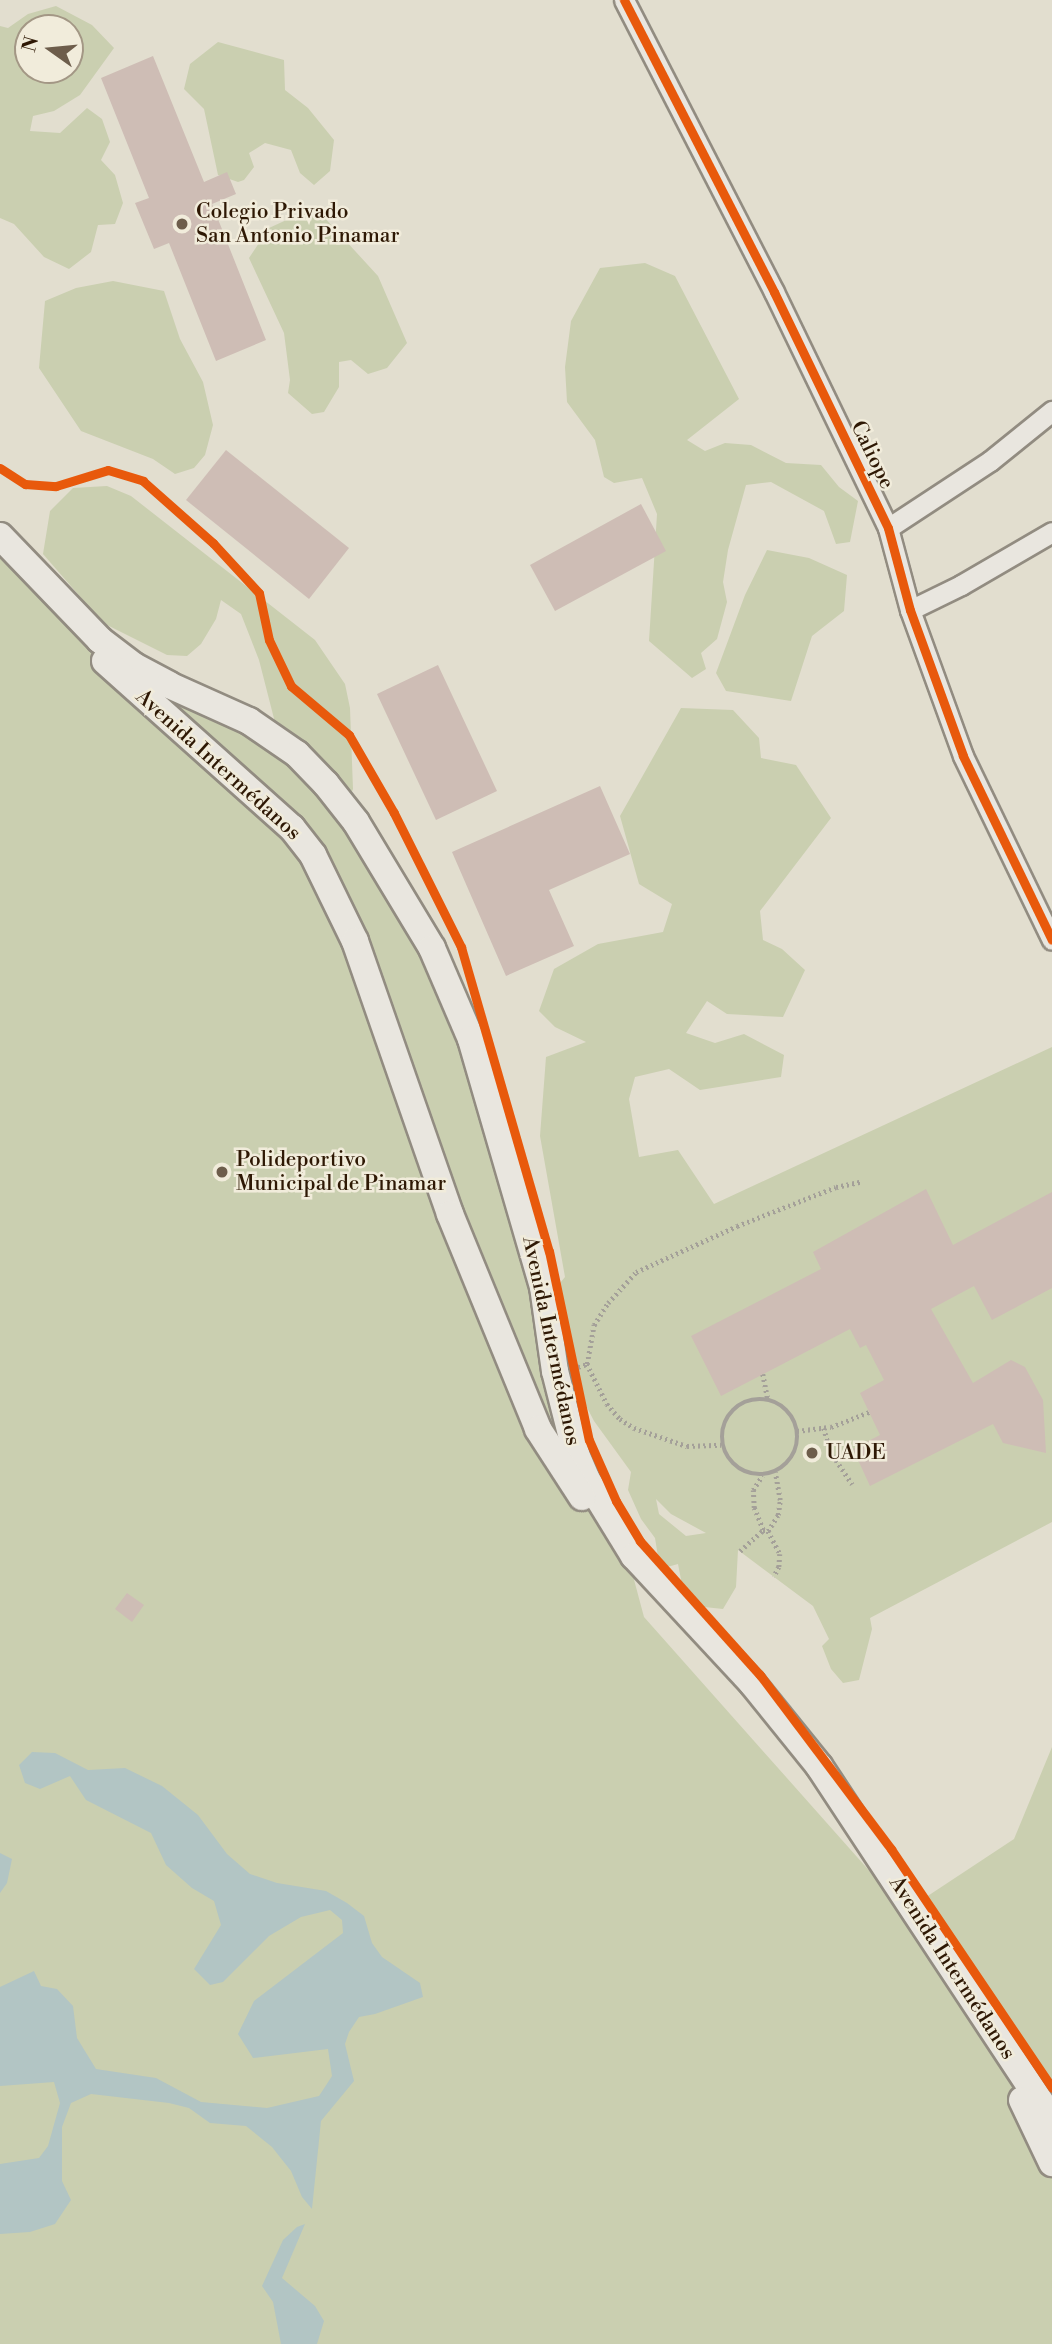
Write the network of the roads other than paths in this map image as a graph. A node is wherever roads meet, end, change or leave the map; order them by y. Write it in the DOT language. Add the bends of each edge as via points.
graph roads {
  1 [pos="624,0"];
  2 [pos="1052,411"];
  3 [pos="888,528"];
  4 [pos="1052,532"];
  5 [pos="0,536"];
  6 [pos="0,556"];
  7 [pos="910,610"];
  8 [pos="1052,940"];
  9 [pos="1052,2120"];
  10 [pos="1052,2163"];
  1 -- 3 [label="street, Caliope" via="774,292"];
  2 -- 3 [label="street" via="990,461"];
  3 -- 7 [label="street, Caliope"];
  4 -- 7 [label="street"];
  5 -- 9 [label="main road, Avenida Intermédanos" via="100,640 134,666 248,721 296,754 356,822 432,948 471,1039 543,1287 555,1371 586,1478 634,1556 752,1683 819,1766"];
  6 -- 10 [label="main road, Avenida Intermédanos" via="46,606 292,828 313,855 355,941 450,1214 538,1429 629,1560 746,1688 808,1765 1016,2088"];
  7 -- 8 [label="street, Caliope" via="963,756"];
}
